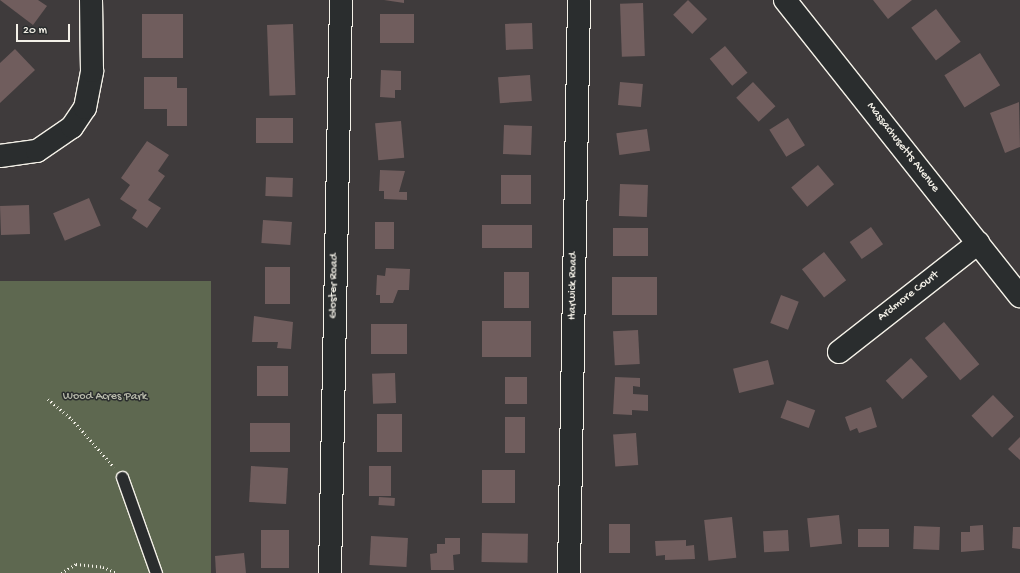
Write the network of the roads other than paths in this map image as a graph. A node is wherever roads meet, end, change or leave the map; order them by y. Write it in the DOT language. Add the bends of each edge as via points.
graph roads {
  1 [pos="91,0"];
  2 [pos="341,0"];
  3 [pos="579,0"];
  4 [pos="785,0"];
  5 [pos="0,156"];
  6 [pos="978,243"];
  7 [pos="1020,296"];
  8 [pos="839,352"];
  9 [pos="122,477"];
  10 [pos="156,573"];
  11 [pos="330,573"];
  12 [pos="569,573"];
  1 -- 5 [label="street" via="92,71 85,108 72,127 37,151"];
  2 -- 11 [label="street, Gloster Road"];
  3 -- 12 [label="street, Harwick Road"];
  4 -- 6 [label="street, Massachusetts Avenue"];
  6 -- 7 [label="street, Massachusetts Avenue"];
  6 -- 8 [label="street, Ardmore Court"];
  9 -- 10 [label="lane"];
}
